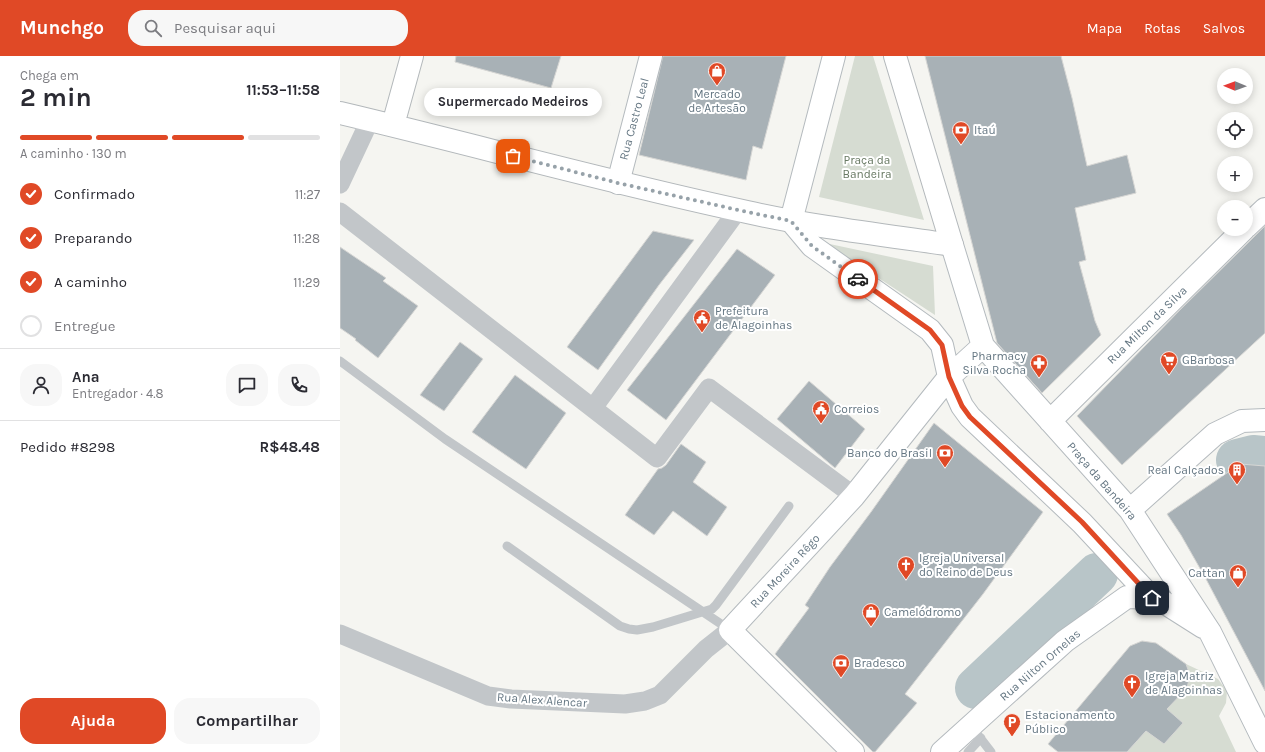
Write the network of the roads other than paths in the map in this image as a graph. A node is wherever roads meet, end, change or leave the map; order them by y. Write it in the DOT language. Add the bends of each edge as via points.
graph roads {
  1 [pos="412,56"];
  2 [pos="651,56"];
  3 [pos="834,56"];
  4 [pos="895,56"];
  5 [pos="340,112"];
  6 [pos="370,120"];
  7 [pos="393,125"];
  8 [pos="618,183"];
  9 [pos="340,184"];
  10 [pos="1265,209"];
  11 [pos="738,210"];
  12 [pos="340,212"];
  13 [pos="1253,220"];
  14 [pos="791,221"];
  15 [pos="1237,236"];
  16 [pos="952,245"];
  17 [pos="983,346"];
  18 [pos="340,361"];
  19 [pos="949,377"];
  20 [pos="593,408"];
  21 [pos="1265,420"];
  22 [pos="1050,421"];
  23 [pos="854,496"];
  24 [pos="789,506"];
  25 [pos="1130,510"];
  26 [pos="507,546"];
  27 [pos="1152,598"];
  28 [pos="703,612"];
  29 [pos="730,630"];
  30 [pos="1210,632"];
  31 [pos="340,634"];
  32 [pos="976,732"];
  33 [pos="1265,744"];
  34 [pos="853,752"];
  35 [pos="942,752"];
  36 [pos="968,752"];
  37 [pos="991,752"];
  1 -- 7 [label="main road"];
  2 -- 8 [label="main road, Rua Castro Leal"];
  3 -- 14 [label="main road"];
  4 -- 16 [label="main road, Praça da Bandeira"];
  5 -- 6 [label="main road"];
  6 -- 7 [label="main road"];
  6 -- 9 [label="street"];
  7 -- 8 [label="main road"];
  8 -- 11 [label="main road"];
  10 -- 13 [label="main road"];
  11 -- 14 [label="main road"];
  11 -- 20 [label="street"];
  12 -- 20 [label="street"];
  14 -- 16 [label="main road"];
  14 -- 19 [label="main road" via="812,246 930,330 942,345"];
  15 -- 22 [label="main road, Rua Milton da Silva"];
  16 -- 17 [label="main road, Praça da Bandeira"];
  17 -- 19 [label="main road, Rua Moreira Rêgo"];
  17 -- 22 [label="main road, Praça da Bandeira"];
  18 -- 28 [label="lane" via="445,439"];
  19 -- 23 [label="main road, Rua Moreira Rêgo"];
  19 -- 27 [label="main road" via="970,417 1082,522"];
  20 -- 23 [label="street" via="657,458 709,388"];
  21 -- 25 [label="main road" via="1242,421 1215,434"];
  22 -- 25 [label="main road, Praça da Bandeira"];
  23 -- 29 [label="main road, Rua Moreira Rêgo"];
  24 -- 28 [label="lane" via="716,605"];
  25 -- 30 [label="main road, Praça da Bandeira"];
  26 -- 28 [label="lane" via="620,626 637,630"];
  27 -- 30 [label="main road, Rua Nilton Ornelas" via="1162,601"];
  27 -- 32 [label="main road, Rua Nilton Ornelas" via="1127,597 1065,641"];
  28 -- 29 [label="lane"];
  29 -- 31 [label="street, Rua Alex Alencar" via="706,649 660,695 645,701 625,704 488,696"];
  29 -- 34 [label="main road"];
  30 -- 33 [label="main road, Praça da Bandeira"];
  32 -- 35 [label="main road, Rua Nilton Ornelas"];
  32 -- 36 [label="lane"];
  32 -- 37 [label="lane"];
}
